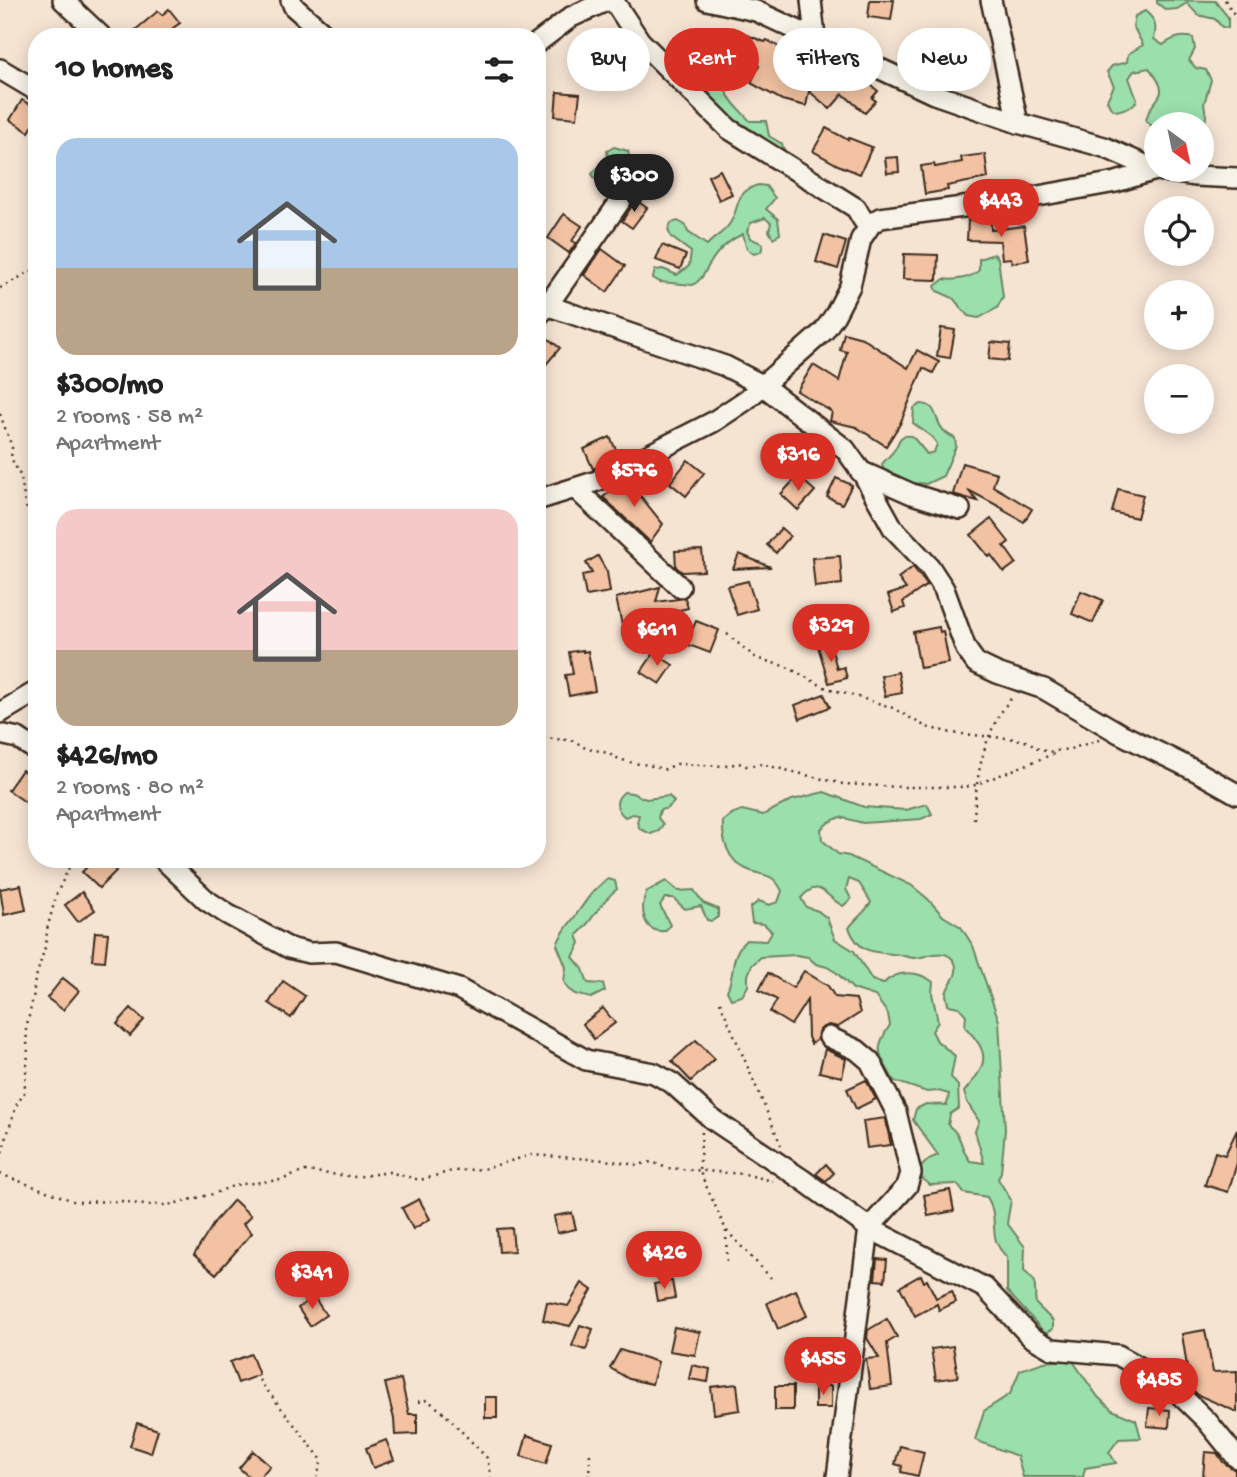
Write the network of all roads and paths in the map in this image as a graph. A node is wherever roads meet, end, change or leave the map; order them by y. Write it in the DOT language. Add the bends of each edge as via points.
graph roads {
  1 [pos="63,0"];
  2 [pos="291,0"];
  3 [pos="610,0"];
  4 [pos="707,0"];
  5 [pos="811,0"];
  6 [pos="991,0"];
  7 [pos="1225,0"];
  8 [pos="1237,19"];
  9 [pos="93,28"];
  10 [pos="318,28"];
  11 [pos="795,28"];
  12 [pos="814,28"];
  13 [pos="546,36"];
  14 [pos="0,69"];
  15 [pos="883,70"];
  16 [pos="28,86"];
  17 [pos="1018,123"];
  18 [pos="1144,165"];
  19 [pos="1144,174"];
  20 [pos="1214,177"];
  21 [pos="1237,178"];
  22 [pos="626,193"];
  23 [pos="871,224"];
  24 [pos="28,273"];
  25 [pos="0,288"];
  26 [pos="546,301"];
  27 [pos="546,310"];
  28 [pos="762,385"];
  29 [pos="0,414"];
  30 [pos="860,471"];
  31 [pos="576,489"];
  32 [pos="546,497"];
  33 [pos="960,509"];
  34 [pos="28,513"];
  35 [pos="680,587"];
  36 [pos="727,634"];
  37 [pos="1026,681"];
  38 [pos="28,696"];
  39 [pos="0,713"];
  40 [pos="1119,733"];
  41 [pos="0,734"];
  42 [pos="988,737"];
  43 [pos="546,738"];
  44 [pos="28,745"];
  45 [pos="1058,752"];
  46 [pos="975,785"];
  47 [pos="1237,794"];
  48 [pos="974,819"];
  49 [pos="69,868"];
  50 [pos="172,868"];
  51 [pos="720,1002"];
  52 [pos="830,1037"];
  53 [pos="710,1117"];
  54 [pos="782,1146"];
  55 [pos="0,1159"];
  56 [pos="699,1171"];
  57 [pos="0,1174"];
  58 [pos="781,1182"];
  59 [pos="869,1228"];
  60 [pos="726,1230"];
  61 [pos="727,1266"];
  62 [pos="771,1278"];
  63 [pos="259,1380"];
  64 [pos="418,1402"];
  65 [pos="590,1453"];
  66 [pos="1237,1458"];
  67 [pos="317,1477"];
  68 [pos="491,1477"];
  69 [pos="589,1477"];
  70 [pos="837,1477"];
  1 -- 9 [label="street"];
  2 -- 10 [label="street"];
  3 -- 13 [label="street" via="571,17"];
  3 -- 23 [label="street" via="640,41 729,129 856,208"];
  4 -- 11 [label="street" via="756,11"];
  5 -- 12 [label="street"];
  6 -- 17 [label="street"];
  7 -- 8 [label="path"];
  14 -- 16 [label="street"];
  15 -- 17 [label="street" via="934,94"];
  17 -- 18 [label="street" via="1104,147"];
  19 -- 23 [label="street" via="1016,200 891,215"];
  20 -- 21 [label="street"];
  22 -- 26 [label="street"];
  23 -- 28 [label="street" via="861,239 850,286 835,315 824,331"];
  24 -- 25 [label="path"];
  27 -- 28 [label="street" via="725,366"];
  28 -- 30 [label="street" via="845,449"];
  28 -- 31 [label="street" via="713,422"];
  29 -- 34 [label="path"];
  30 -- 33 [label="street"];
  30 -- 37 [label="street" via="893,528 944,589 970,657 997,673"];
  31 -- 32 [label="street"];
  31 -- 35 [label="street"];
  36 -- 42 [label="path" via="756,658 787,667 824,687 891,707 926,727"];
  37 -- 40 [label="street"];
  37 -- 42 [label="path"];
  38 -- 39 [label="street"];
  40 -- 45 [label="path"];
  40 -- 47 [label="street"];
  41 -- 44 [label="street"];
  42 -- 45 [label="path" via="1016,739"];
  42 -- 46 [label="path"];
  43 -- 46 [label="path" via="576,741 588,749 663,770 677,764 761,764 843,784"];
  45 -- 46 [label="path"];
  46 -- 48 [label="path"];
  49 -- 55 [label="path" via="57,893 34,985 26,1030 24,1093"];
  50 -- 53 [label="street" via="206,900 289,948 336,952 459,989 586,1060 654,1073"];
  51 -- 54 [label="path"];
  52 -- 59 [label="street" via="857,1049 870,1062 896,1112 911,1173 907,1186"];
  53 -- 56 [label="path" via="702,1128"];
  53 -- 59 [label="street"];
  56 -- 57 [label="path" via="652,1162 636,1165 531,1155 420,1180 389,1172 356,1177 305,1171 168,1205 76,1202"];
  56 -- 58 [label="path"];
  56 -- 60 [label="path"];
  59 -- 66 [label="street" via="985,1288 1031,1337 1052,1349 1118,1355 1169,1384"];
  59 -- 70 [label="street"];
  60 -- 61 [label="path"];
  60 -- 62 [label="path"];
  63 -- 67 [label="path" via="322,1460"];
  64 -- 68 [label="path" via="427,1401 443,1412 487,1458"];
  65 -- 69 [label="path"];
}
